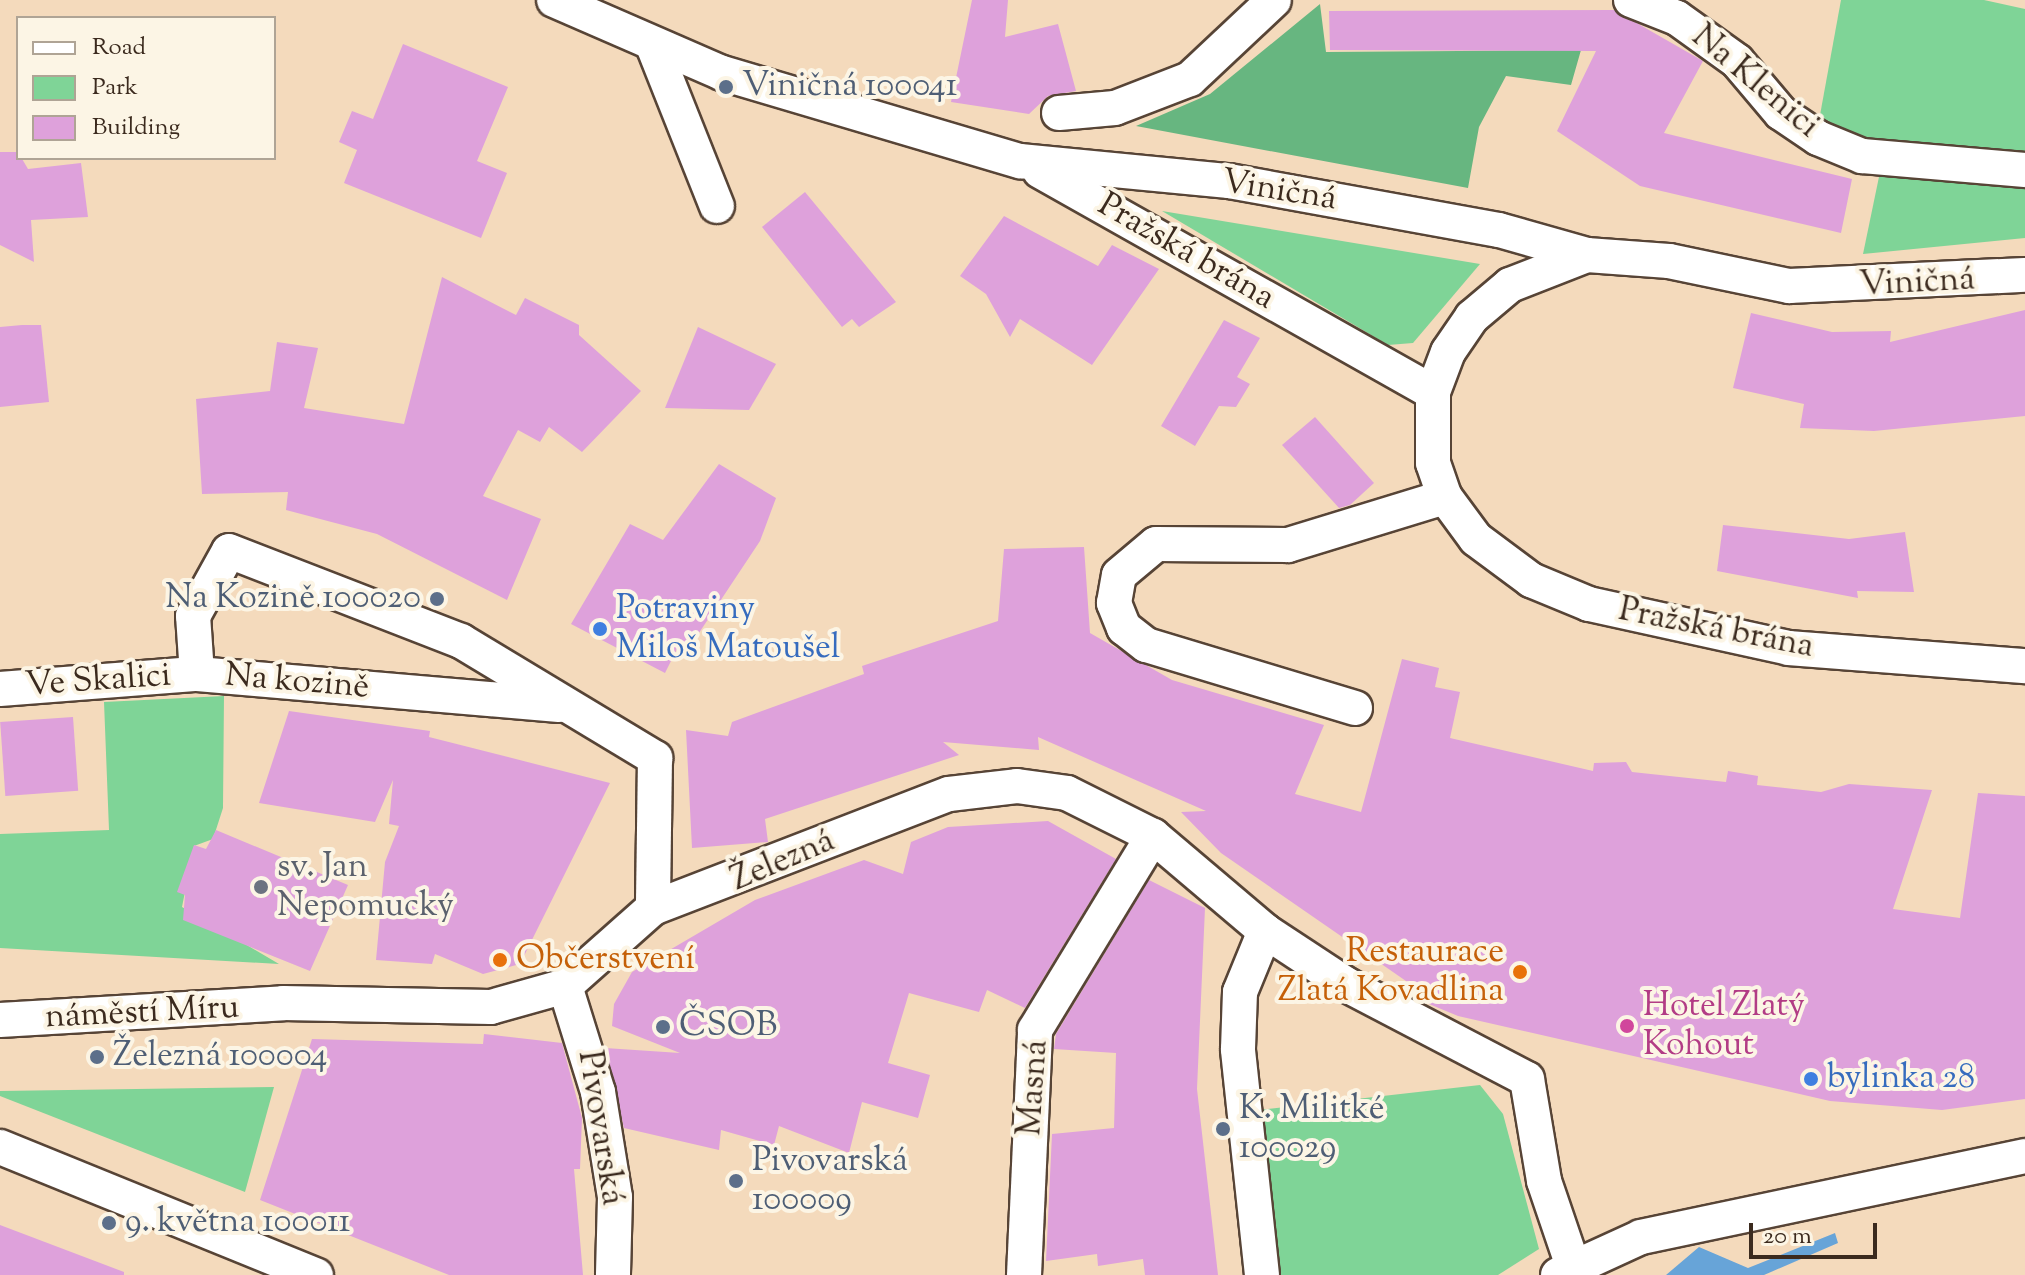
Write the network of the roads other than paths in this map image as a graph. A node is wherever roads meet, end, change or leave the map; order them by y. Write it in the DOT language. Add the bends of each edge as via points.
graph roads {
  1 [pos="554,0"];
  2 [pos="1274,0"];
  3 [pos="1631,0"];
  4 [pos="654,48"];
  5 [pos="1059,113"];
  6 [pos="1020,161"];
  7 [pos="2025,170"];
  8 [pos="717,206"];
  9 [pos="1587,255"];
  10 [pos="2025,275"];
  11 [pos="1433,392"];
  12 [pos="1445,497"];
  13 [pos="2025,666"];
  14 [pos="197,674"];
  15 [pos="0,689"];
  16 [pos="559,705"];
  17 [pos="1355,708"];
  18 [pos="1153,836"];
  19 [pos="653,908"];
  20 [pos="1265,931"];
  21 [pos="565,986"];
  22 [pos="283,1003"];
  23 [pos="0,1020"];
  24 [pos="0,1147"];
  25 [pos="2025,1156"];
  26 [pos="1569,1272"];
  27 [pos="316,1275"];
  28 [pos="613,1275"];
  29 [pos="1024,1275"];
  30 [pos="1262,1275"];
  1 -- 4 [label="street, Viničná"];
  2 -- 5 [label="street" via="1190,79 1115,108"];
  3 -- 7 [label="street, Na Klenici" via="1677,18 1737,61 1781,113 1818,138 1862,156"];
  4 -- 6 [label="street, Viničná"];
  4 -- 8 [label="street"];
  6 -- 9 [label="street, Viničná" via="1229,181 1499,230"];
  6 -- 11 [label="street, Pražská brána"];
  9 -- 10 [label="street, Viničná" via="1669,261 1789,286"];
  9 -- 11 [label="street, Pražská brána" via="1510,285 1472,317 1448,352"];
  11 -- 12 [label="street, Pražská brána" via="1429,428"];
  12 -- 13 [label="street, Pražská brána" via="1476,539 1531,580 1589,604 1789,648"];
  12 -- 17 [label="street" via="1288,545 1156,544 1119,575 1114,603 1124,628 1146,645"];
  14 -- 15 [label="street, Ve Skalici"];
  14 -- 16 [label="street, Na kozině"];
  14 -- 16 [label="street, Na kozině" via="193,616 229,551 461,641"];
  16 -- 19 [label="street, Na kozině" via="655,758"];
  18 -- 19 [label="street, Železná" via="1067,793 1017,786 949,794"];
  18 -- 20 [label="street, Železná"];
  18 -- 29 [label="street, Masná" via="1035,1030"];
  19 -- 21 [label="street, Železná"];
  20 -- 26 [label="street, Železná" via="1347,985 1527,1079 1544,1181"];
  20 -- 30 [label="street" via="1240,992 1238,1049"];
  21 -- 22 [label="street, Železná" via="491,1007"];
  21 -- 28 [label="street, Pivovarská" via="586,1034 615,1197"];
  22 -- 23 [label="street, náměstí Míru"];
  24 -- 27 [label="street"];
  25 -- 26 [label="street" via="1641,1237"];
}
